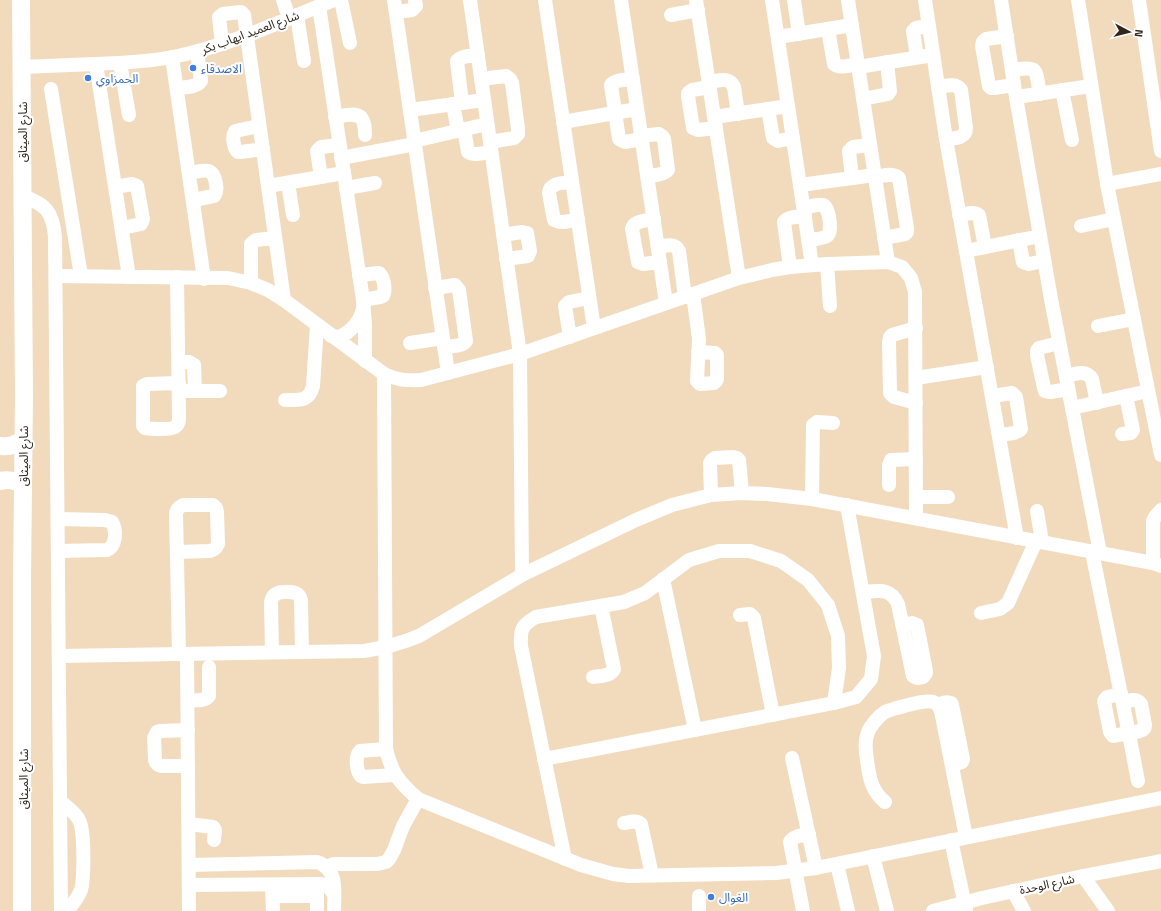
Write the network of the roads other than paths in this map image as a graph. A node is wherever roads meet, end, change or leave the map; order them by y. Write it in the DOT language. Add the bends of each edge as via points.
graph roads {
  1 [pos="21,0"];
  2 [pos="283,0"];
  3 [pos="334,0"];
  4 [pos="341,0"];
  5 [pos="415,0"];
  6 [pos="470,0"];
  7 [pos="546,0"];
  8 [pos="621,0"];
  9 [pos="772,0"];
  10 [pos="794,0"];
  11 [pos="848,0"];
  12 [pos="925,0"];
  13 [pos="1001,0"];
  14 [pos="1078,0"];
  15 [pos="1139,0"];
  16 [pos="697,5"];
  17 [pos="319,6"];
  18 [pos="395,6"];
  19 [pos="671,15"];
  20 [pos="293,17"];
  21 [pos="852,25"];
  22 [pos="929,26"];
  23 [pos="828,29"];
  24 [pos="800,34"];
  25 [pos="247,36"];
  26 [pos="1007,36"];
  27 [pos="778,37"];
  28 [pos="350,43"];
  29 [pos="222,44"];
  30 [pos="197,52"];
  31 [pos="933,54"];
  32 [pos="478,55"];
  33 [pos="172,57"];
  34 [pos="916,57"];
  35 [pos="304,61"];
  36 [pos="887,62"];
  37 [pos="120,63"];
  38 [pos="96,64"];
  39 [pos="858,65"];
  40 [pos="21,67"];
  41 [pos="1012,70"];
  42 [pos="481,79"];
  43 [pos="633,79"];
  44 [pos="709,85"];
  45 [pos="1091,86"];
  46 [pos="938,87"];
  47 [pos="177,88"];
  48 [pos="51,89"];
  49 [pos="1062,90"];
  50 [pos="1015,91"];
  51 [pos="1040,94"];
  52 [pos="863,99"];
  53 [pos="484,100"];
  54 [pos="458,103"];
  55 [pos="788,106"];
  56 [pos="637,109"];
  57 [pos="768,109"];
  58 [pos="410,110"];
  59 [pos="615,113"];
  60 [pos="738,114"];
  61 [pos="129,115"];
  62 [pos="1158,115"];
  63 [pos="335,118"];
  64 [pos="563,122"];
  65 [pos="715,122"];
  66 [pos="487,124"];
  67 [pos="259,126"];
  68 [pos="461,130"];
  69 [pos="365,135"];
  70 [pos="642,138"];
  71 [pos="793,138"];
  72 [pos="946,139"];
  73 [pos="1072,140"];
  74 [pos="414,143"];
  75 [pos="870,145"];
  76 [pos="491,147"];
  77 [pos="262,149"];
  78 [pos="340,151"];
  79 [pos="1161,151"];
  80 [pos="189,173"];
  81 [pos="344,173"];
  82 [pos="1161,174"];
  83 [pos="647,176"];
  84 [pos="875,176"];
  85 [pos="321,177"];
  86 [pos="852,178"];
  87 [pos="572,182"];
  88 [pos="288,183"];
  89 [pos="375,183"];
  90 [pos="1107,184"];
  91 [pos="800,185"];
  92 [pos="268,186"];
  93 [pos="116,187"];
  94 [pos="346,188"];
  95 [pos="22,196"];
  96 [pos="193,200"];
  97 [pos="804,212"];
  98 [pos="293,215"];
  99 [pos="959,215"];
  100 [pos="578,219"];
  101 [pos="654,219"];
  102 [pos="1114,219"];
  103 [pos="1081,226"];
  104 [pos="122,228"];
  105 [pos="503,235"];
  106 [pos="1040,236"];
  107 [pos="275,238"];
  108 [pos="884,238"];
  109 [pos="809,240"];
  110 [pos="1019,240"];
  111 [pos="658,247"];
  112 [pos="985,247"];
  113 [pos="966,251"];
  114 [pos="506,259"];
  115 [pos="1044,261"];
  116 [pos="660,262"];
  117 [pos="888,262"];
  118 [pos="827,264"];
  119 [pos="812,265"];
  120 [pos="790,267"];
  121 [pos="359,275"];
  122 [pos="56,276"];
  123 [pos="81,276"];
  124 [pos="129,277"];
  125 [pos="178,277"];
  126 [pos="204,278"];
  127 [pos="739,278"];
  128 [pos="251,283"];
  129 [pos="435,288"];
  130 [pos="689,295"];
  131 [pos="589,298"];
  132 [pos="284,300"];
  133 [pos="363,303"];
  134 [pos="666,303"];
  135 [pos="830,306"];
  136 [pos="1134,319"];
  137 [pos="317,325"];
  138 [pos="1098,326"];
  139 [pos="594,328"];
  140 [pos="916,328"];
  141 [pos="331,336"];
  142 [pos="570,337"];
  143 [pos="443,342"];
  144 [pos="410,343"];
  145 [pos="1059,343"];
  146 [pos="698,352"];
  147 [pos="520,354"];
  148 [pos="365,361"];
  149 [pos="178,362"];
  150 [pos="986,368"];
  151 [pos="448,373"];
  152 [pos="384,374"];
  153 [pos="916,378"];
  154 [pos="1067,382"];
  155 [pos="195,391"];
  156 [pos="220,391"];
  157 [pos="1148,391"];
  158 [pos="992,396"];
  159 [pos="1126,396"];
  160 [pos="285,400"];
  161 [pos="916,403"];
  162 [pos="1097,403"];
  163 [pos="1072,408"];
  164 [pos="833,422"];
  165 [pos="1122,434"];
  166 [pos="999,436"];
  167 [pos="23,440"];
  168 [pos="0,446"];
  169 [pos="1161,456"];
  170 [pos="916,459"];
  171 [pos="0,481"];
  172 [pos="23,485"];
  173 [pos="889,485"];
  174 [pos="742,493"];
  175 [pos="711,495"];
  176 [pos="916,497"];
  177 [pos="948,497"];
  178 [pos="812,499"];
  179 [pos="847,505"];
  180 [pos="1161,510"];
  181 [pos="1037,511"];
  182 [pos="916,518"];
  183 [pos="58,519"];
  184 [pos="1017,538"];
  185 [pos="1039,542"];
  186 [pos="58,551"];
  187 [pos="177,552"];
  188 [pos="1096,553"];
  189 [pos="1157,565"];
  190 [pos="522,575"];
  191 [pos="663,579"];
  192 [pos="863,592"];
  193 [pos="601,606"];
  194 [pos="981,613"];
  195 [pos="740,615"];
  196 [pos="902,625"];
  197 [pos="385,648"];
  198 [pos="272,652"];
  199 [pos="302,652"];
  200 [pos="183,654"];
  201 [pos="59,656"];
  202 [pos="209,668"];
  203 [pos="593,677"];
  204 [pos="1122,698"];
  205 [pos="188,700"];
  206 [pos="834,703"];
  207 [pos="773,715"];
  208 [pos="188,730"];
  209 [pos="694,730"];
  210 [pos="1129,734"];
  211 [pos="386,749"];
  212 [pos="792,758"];
  213 [pos="544,759"];
  214 [pos="188,766"];
  215 [pos="395,776"];
  216 [pos="1138,781"];
  217 [pos="1161,798"];
  218 [pos="418,799"];
  219 [pos="60,801"];
  220 [pos="885,802"];
  221 [pos="189,824"];
  222 [pos="624,824"];
  223 [pos="809,834"];
  224 [pos="966,837"];
  225 [pos="214,840"];
  226 [pos="951,840"];
  227 [pos="873,856"];
  228 [pos="565,859"];
  229 [pos="1161,861"];
  230 [pos="837,864"];
  231 [pos="189,865"];
  232 [pos="328,867"];
  233 [pos="816,868"];
  234 [pos="796,871"];
  235 [pos="652,875"];
  236 [pos="1083,876"];
  237 [pos="189,885"];
  238 [pos="272,890"];
  239 [pos="317,890"];
  240 [pos="1013,891"];
  241 [pos="334,894"];
  242 [pos="699,896"];
  243 [pos="965,907"];
  244 [pos="22,911"];
  245 [pos="61,911"];
  246 [pos="67,911"];
  247 [pos="189,911"];
  248 [pos="273,911"];
  249 [pos="317,911"];
  250 [pos="334,911"];
  251 [pos="699,911"];
  252 [pos="803,911"];
  253 [pos="848,911"];
  254 [pos="887,911"];
  255 [pos="933,911"];
  256 [pos="1024,911"];
  257 [pos="1108,911"];
  1 -- 40 [label="main road, شارع الميثاق"];
  2 -- 20 [label="street"];
  3 -- 17 [label="street, شارع العميد ايهاب بكر"];
  4 -- 28 [label="street"];
  5 -- 18 [label="street" via="416,6 412,10"];
  6 -- 32 [label="street"];
  7 -- 64 [label="street"];
  8 -- 43 [label="street"];
  9 -- 27 [label="street"];
  10 -- 24 [label="street"];
  11 -- 21 [label="street"];
  12 -- 22 [label="street"];
  13 -- 26 [label="street"];
  14 -- 45 [label="street"];
  15 -- 62 [label="street"];
  16 -- 19 [label="street"];
  16 -- 44 [label="street"];
  17 -- 20 [label="street, شارع العميد ايهاب بكر"];
  17 -- 63 [label="street"];
  18 -- 58 [label="street"];
  20 -- 25 [label="street, شارع العميد ايهاب بكر"];
  20 -- 35 [label="street"];
  21 -- 23 [label="street"];
  21 -- 39 [label="street"];
  22 -- 31 [label="street"];
  22 -- 34 [label="street" via="913,31"];
  23 -- 24 [label="street"];
  23 -- 39 [label="street" via="834,64"];
  24 -- 27 [label="street"];
  25 -- 29 [label="street, شارع العميد ايهاب بكر"];
  25 -- 29 [label="street" via="243,13 239,11 223,14 219,20"];
  25 -- 67 [label="street"];
  26 -- 41 [label="street"];
  26 -- 50 [label="street" via="982,43 984,61 991,88"];
  27 -- 55 [label="street"];
  29 -- 30 [label="street, شارع العميد ايهاب بكر"];
  30 -- 33 [label="street, شارع العميد ايهاب بكر"];
  30 -- 47 [label="street" via="201,81 196,85"];
  31 -- 34 [label="street"];
  31 -- 46 [label="street"];
  32 -- 42 [label="street"];
  32 -- 54 [label="street" via="462,57 458,61"];
  33 -- 37 [label="street, شارع العميد ايهاب بكر"];
  33 -- 47 [label="street"];
  34 -- 36 [label="street"];
  36 -- 39 [label="street"];
  36 -- 52 [label="street" via="890,91 888,94"];
  37 -- 38 [label="street, شارع العميد ايهاب بكر"];
  37 -- 61 [label="street"];
  38 -- 40 [label="street, شارع العميد ايهاب بكر"];
  38 -- 93 [label="street"];
  39 -- 52 [label="street"];
  40 -- 95 [label="main road, شارع الميثاق"];
  41 -- 50 [label="street"];
  41 -- 51 [label="street" via="1035,70"];
  42 -- 53 [label="street"];
  42 -- 76 [label="street" via="506,76 512,83 518,134"];
  43 -- 56 [label="street"];
  43 -- 59 [label="street" via="616,81 611,85"];
  44 -- 60 [label="street" via="724,80 732,83"];
  44 -- 65 [label="street"];
  44 -- 65 [label="street" via="690,91 688,96 693,128 698,130"];
  45 -- 49 [label="street"];
  45 -- 90 [label="street"];
  46 -- 72 [label="street"];
  46 -- 72 [label="street" via="956,85 961,90 966,132 964,135"];
  47 -- 80 [label="street"];
  48 -- 123 [label="street"];
  49 -- 51 [label="street"];
  49 -- 73 [label="street"];
  50 -- 51 [label="street"];
  50 -- 106 [label="street"];
  52 -- 75 [label="street"];
  53 -- 54 [label="street"];
  53 -- 66 [label="street"];
  54 -- 58 [label="street"];
  54 -- 68 [label="street"];
  55 -- 57 [label="street"];
  55 -- 71 [label="street"];
  56 -- 59 [label="street"];
  56 -- 70 [label="street"];
  57 -- 60 [label="street"];
  57 -- 71 [label="street" via="773,138"];
  58 -- 74 [label="street"];
  59 -- 64 [label="street"];
  59 -- 70 [label="street" via="619,139 625,142"];
  60 -- 65 [label="street"];
  62 -- 79 [label="street"];
  63 -- 69 [label="street" via="357,115 363,120"];
  63 -- 78 [label="street"];
  64 -- 87 [label="street"];
  65 -- 127 [label="street"];
  66 -- 68 [label="street"];
  66 -- 76 [label="street"];
  67 -- 77 [label="street"];
  67 -- 77 [label="street" via="235,131 233,135 235,149 238,152"];
  68 -- 74 [label="street"];
  68 -- 76 [label="street" via="470,154"];
  70 -- 83 [label="street"];
  70 -- 83 [label="street" via="659,134 664,139 668,170 663,174"];
  71 -- 91 [label="street"];
  72 -- 99 [label="street"];
  74 -- 78 [label="street"];
  74 -- 129 [label="street"];
  75 -- 84 [label="street"];
  75 -- 86 [label="street" via="853,147 849,151"];
  76 -- 105 [label="street"];
  77 -- 92 [label="street"];
  78 -- 81 [label="street"];
  78 -- 85 [label="street" via="321,147 317,151"];
  80 -- 96 [label="street"];
  80 -- 96 [label="street" via="210,170 215,176 217,190 214,196"];
  81 -- 85 [label="street"];
  81 -- 94 [label="street"];
  82 -- 90 [label="street"];
  83 -- 101 [label="street"];
  84 -- 86 [label="street"];
  84 -- 108 [label="street"];
  84 -- 108 [label="street" via="896,175 899,178 907,228 905,234"];
  85 -- 88 [label="street"];
  86 -- 91 [label="street"];
  87 -- 100 [label="street"];
  87 -- 100 [label="street" via="551,186 549,193 554,220 560,222"];
  88 -- 92 [label="street"];
  88 -- 98 [label="street"];
  89 -- 94 [label="street"];
  90 -- 102 [label="street"];
  91 -- 97 [label="street"];
  92 -- 107 [label="street"];
  93 -- 104 [label="street"];
  93 -- 104 [label="street" via="132,184 137,186 143,219 141,224"];
  94 -- 121 [label="street"];
  95 -- 122 [label="street" via="36,200 47,210 54,222"];
  95 -- 167 [label="main road, شارع الميثاق"];
  96 -- 126 [label="street"];
  97 -- 109 [label="street"];
  97 -- 109 [label="street" via="819,205 828,211 830,234"];
  97 -- 120 [label="street" via="784,222"];
  99 -- 112 [label="street" via="972,212 979,215"];
  99 -- 113 [label="street"];
  100 -- 131 [label="street"];
  101 -- 111 [label="street"];
  101 -- 116 [label="street" via="634,223 632,230 638,262"];
  102 -- 103 [label="street"];
  102 -- 136 [label="street"];
  104 -- 124 [label="street"];
  105 -- 114 [label="street"];
  105 -- 114 [label="street" via="527,233 530,252 528,256"];
  106 -- 110 [label="street"];
  106 -- 115 [label="street"];
  107 -- 128 [label="street" via="256,240 251,244"];
  107 -- 132 [label="street"];
  108 -- 117 [label="street"];
  109 -- 119 [label="street"];
  110 -- 112 [label="street"];
  110 -- 115 [label="street" via="1023,262 1029,264"];
  111 -- 116 [label="street"];
  111 -- 130 [label="street" via="677,247"];
  112 -- 113 [label="street"];
  113 -- 150 [label="street"];
  114 -- 147 [label="street"];
  115 -- 145 [label="street"];
  116 -- 134 [label="street"];
  117 -- 118 [label="street"];
  117 -- 140 [label="street" via="902,267 911,278 915,292"];
  118 -- 119 [label="street"];
  118 -- 135 [label="street"];
  119 -- 120 [label="street"];
  120 -- 127 [label="street"];
  121 -- 133 [label="street"];
  121 -- 133 [label="street" via="379,273 384,291 383,296"];
  122 -- 123 [label="street"];
  122 -- 183 [label="street"];
  123 -- 124 [label="street"];
  124 -- 125 [label="street"];
  125 -- 126 [label="street"];
  125 -- 149 [label="street"];
  126 -- 128 [label="street" via="228,278"];
  127 -- 130 [label="street"];
  128 -- 132 [label="street"];
  129 -- 143 [label="street"];
  129 -- 143 [label="street" via="455,286 459,290 466,341 461,345"];
  130 -- 134 [label="street"];
  130 -- 146 [label="street" via="699,339"];
  131 -- 139 [label="street"];
  131 -- 142 [label="street" via="569,302 565,306"];
  132 -- 137 [label="street"];
  133 -- 141 [label="street" via="362,313 355,325 340,337"];
  133 -- 148 [label="street"];
  134 -- 139 [label="street"];
  136 -- 138 [label="street"];
  136 -- 157 [label="street"];
  137 -- 141 [label="street"];
  137 -- 160 [label="street" via="312,393 300,400"];
  139 -- 142 [label="street"];
  140 -- 153 [label="street"];
  140 -- 161 [label="street" via="890,337 889,342 890,393 894,397"];
  141 -- 148 [label="street"];
  142 -- 147 [label="street"];
  143 -- 144 [label="street"];
  143 -- 151 [label="street"];
  145 -- 154 [label="street"];
  145 -- 154 [label="street" via="1039,348 1037,355 1045,391 1051,392"];
  147 -- 151 [label="street"];
  147 -- 190 [label="street"];
  148 -- 152 [label="street"];
  149 -- 155 [label="street" via="179,387"];
  149 -- 155 [label="street" via="189,362 194,365"];
  150 -- 153 [label="street"];
  150 -- 158 [label="street"];
  151 -- 152 [label="street" via="408,381"];
  152 -- 197 [label="street"];
  153 -- 161 [label="street"];
  154 -- 162 [label="street" via="1083,372 1090,375"];
  154 -- 163 [label="street"];
  155 -- 156 [label="street"];
  157 -- 159 [label="street"];
  157 -- 169 [label="street"];
  158 -- 166 [label="street"];
  158 -- 166 [label="street" via="1012,393 1016,397 1021,429"];
  159 -- 162 [label="street"];
  159 -- 165 [label="street" via="1133,430 1131,433"];
  161 -- 170 [label="street"];
  162 -- 163 [label="street"];
  163 -- 188 [label="street"];
  164 -- 178 [label="street" via="817,422 813,425"];
  166 -- 184 [label="street"];
  167 -- 168 [label="main road" via="16,445"];
  167 -- 172 [label="main road, شارع الميثاق"];
  170 -- 173 [label="street" via="892,460 889,465"];
  170 -- 176 [label="street"];
  171 -- 172 [label="main road" via="7,479"];
  172 -- 244 [label="main road, شارع الميثاق"];
  174 -- 175 [label="street"];
  174 -- 175 [label="street" via="740,460 734,457 715,458 710,463"];
  174 -- 178 [label="street"];
  175 -- 190 [label="street" via="672,504"];
  176 -- 177 [label="street"];
  176 -- 182 [label="street"];
  178 -- 179 [label="street"];
  179 -- 182 [label="street"];
  179 -- 192 [label="street"];
  180 -- 189 [label="street" via="1153,521"];
  181 -- 185 [label="street"];
  182 -- 184 [label="street"];
  183 -- 186 [label="street"];
  183 -- 186 [label="street" via="105,520 112,522 114,529 113,546 110,549"];
  184 -- 185 [label="street"];
  185 -- 188 [label="street"];
  185 -- 194 [label="street" via="1008,604 1000,609"];
  186 -- 201 [label="street"];
  187 -- 200 [label="street"];
  188 -- 189 [label="street"];
  188 -- 204 [label="street"];
  190 -- 197 [label="street" via="419,636"];
  191 -- 193 [label="street" via="645,592 624,602"];
  191 -- 206 [label="street" via="689,560 719,551 750,550 782,560 808,580 828,605 838,636 839,668"];
  191 -- 209 [label="street"];
  192 -- 196 [label="street" via="882,591 895,597"];
  192 -- 206 [label="street" via="874,656 871,679 856,697"];
  193 -- 203 [label="street" via="614,669 610,674"];
  193 -- 213 [label="street" via="536,617 526,623 520,634"];
  195 -- 207 [label="street" via="750,614 754,618"];
  197 -- 199 [label="street"];
  197 -- 211 [label="street"];
  198 -- 199 [label="street"];
  198 -- 199 [label="street" via="271,602 274,594 278,592 293,592 300,596"];
  198 -- 200 [label="street"];
  200 -- 201 [label="street"];
  200 -- 205 [label="street"];
  201 -- 219 [label="street"];
  202 -- 205 [label="street" via="208,696 203,700"];
  204 -- 210 [label="street"];
  204 -- 210 [label="street" via="1107,697 1104,701 1108,725 1110,735"];
  205 -- 208 [label="street"];
  206 -- 207 [label="street"];
  207 -- 209 [label="street"];
  208 -- 214 [label="street"];
  208 -- 214 [label="street" via="157,732 154,738 154,753 158,766"];
  209 -- 213 [label="street"];
  210 -- 216 [label="street"];
  211 -- 215 [label="street"];
  211 -- 215 [label="street" via="360,751 357,756 358,772 363,777"];
  212 -- 223 [label="street"];
  213 -- 228 [label="street"];
  214 -- 221 [label="street"];
  215 -- 218 [label="street"];
  217 -- 224 [label="street"];
  218 -- 228 [label="street"];
  218 -- 232 [label="street" via="386,862 337,864"];
  219 -- 245 [label="street"];
  219 -- 246 [label="street" via="79,819 83,841 82,887"];
  220 -- 224 [label="street" via="875,792 870,779 865,750 870,728 885,712 928,701 936,703 941,711"];
  221 -- 225 [label="street" via="213,827"];
  221 -- 231 [label="street"];
  222 -- 235 [label="street" via="635,821 641,824"];
  223 -- 233 [label="street"];
  223 -- 234 [label="street" via="795,837 790,842"];
  224 -- 226 [label="street"];
  226 -- 227 [label="street"];
  226 -- 243 [label="street"];
  227 -- 230 [label="street"];
  227 -- 254 [label="street"];
  228 -- 235 [label="street" via="613,874"];
  229 -- 236 [label="street, شارع الوحدة"];
  230 -- 233 [label="street"];
  230 -- 253 [label="street"];
  231 -- 232 [label="street" via="317,862"];
  231 -- 237 [label="street"];
  232 -- 241 [label="street"];
  233 -- 234 [label="street"];
  234 -- 235 [label="street"];
  234 -- 252 [label="street"];
  236 -- 240 [label="street, شارع الوحدة"];
  236 -- 257 [label="street"];
  237 -- 238 [label="street"];
  237 -- 247 [label="street"];
  238 -- 239 [label="street"];
  238 -- 248 [label="street"];
  239 -- 241 [label="street" via="321,884 328,886"];
  239 -- 249 [label="street"];
  240 -- 243 [label="street, شارع الوحدة"];
  240 -- 256 [label="street"];
  241 -- 250 [label="street"];
  242 -- 251 [label="street"];
  243 -- 255 [label="street, شارع الوحدة"];
}
